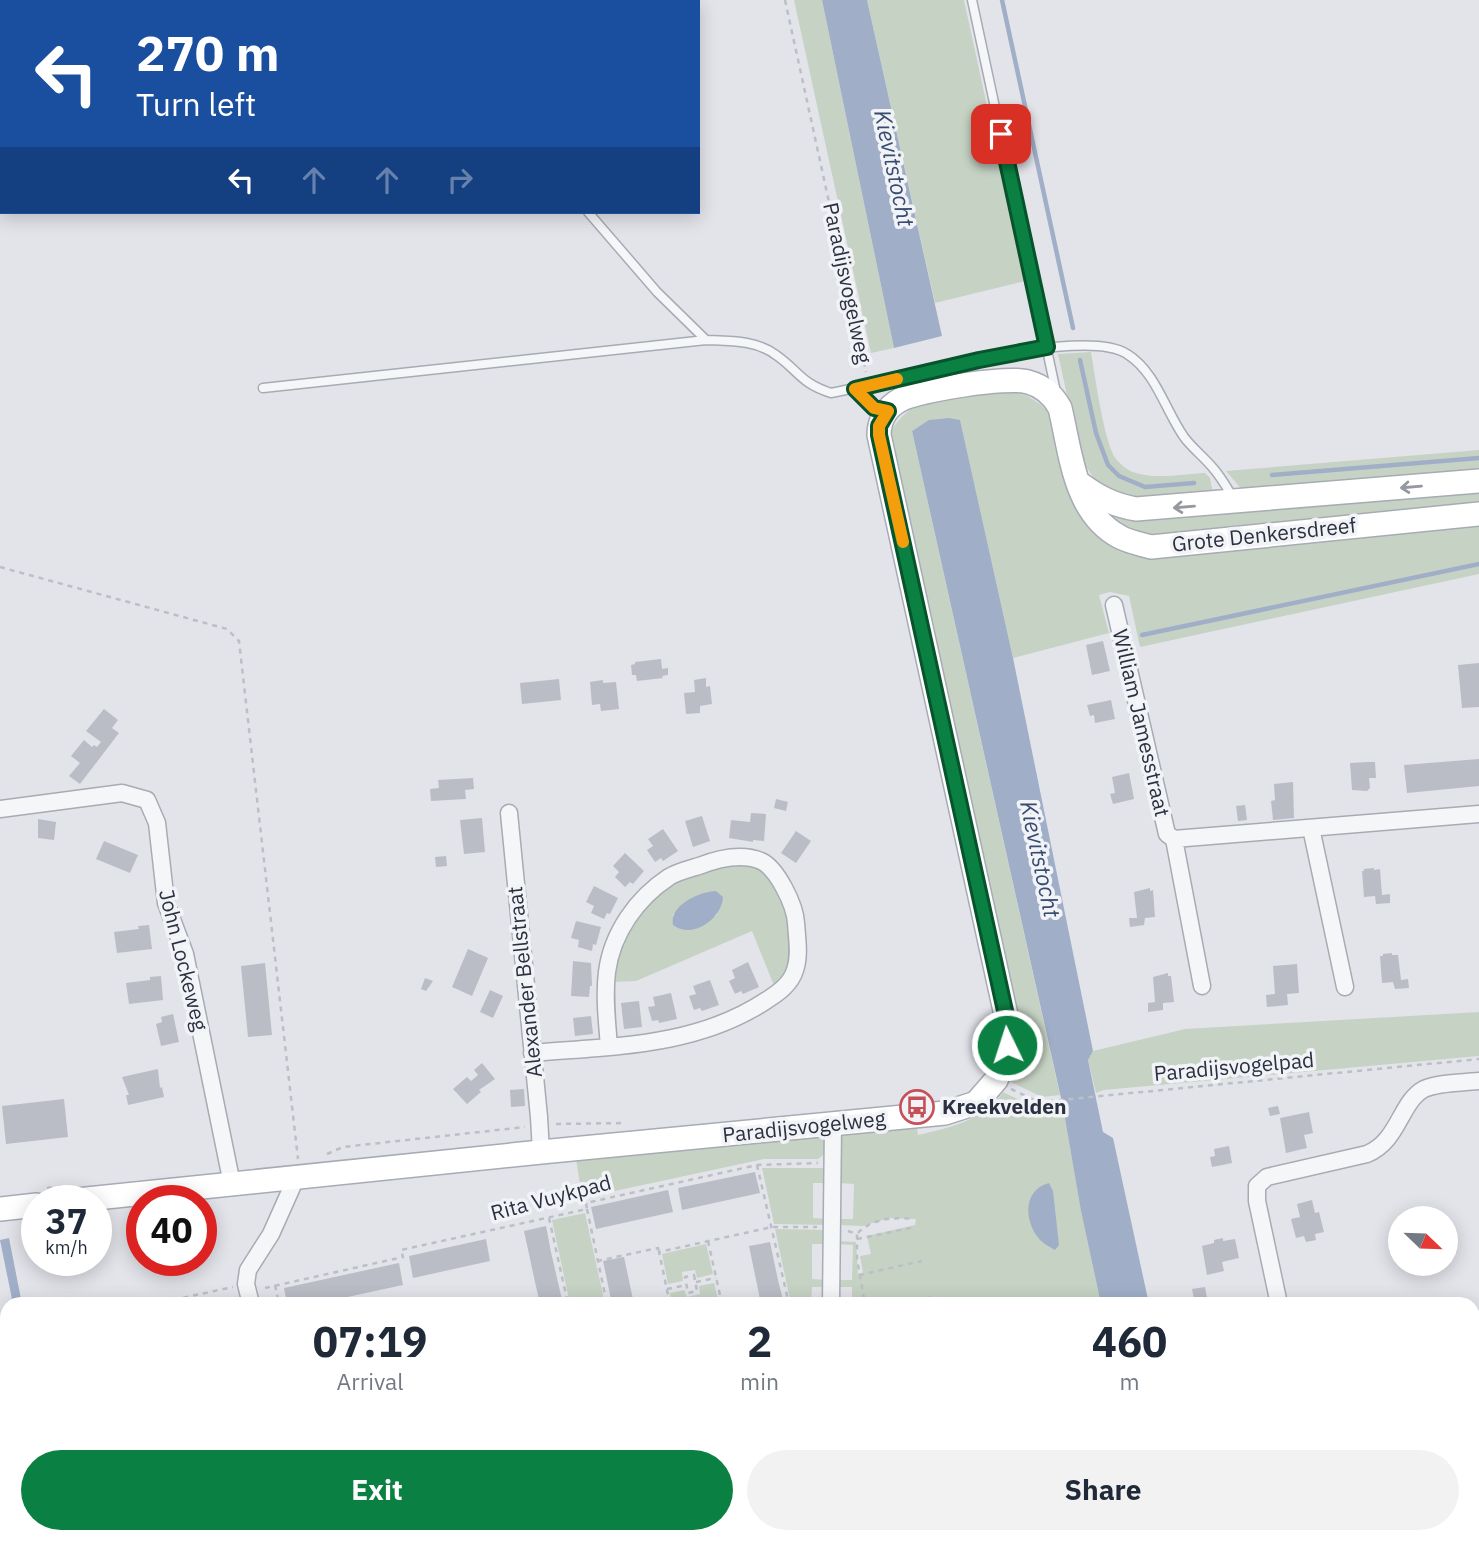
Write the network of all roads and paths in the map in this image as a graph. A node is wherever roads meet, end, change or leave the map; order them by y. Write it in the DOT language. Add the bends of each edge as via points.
graph roads {
  1 [pos="785,0"];
  2 [pos="972,0"];
  3 [pos="590,214"];
  4 [pos="706,340"];
  5 [pos="1047,347"];
  6 [pos="869,386"];
  7 [pos="262,388"];
  8 [pos="855,389"];
  9 [pos="1060,408"];
  10 [pos="888,411"];
  11 [pos="1479,481"];
  12 [pos="1079,483"];
  13 [pos="1236,502"];
  14 [pos="1479,514"];
  15 [pos="0,567"];
  16 [pos="1114,605"];
  17 [pos="0,809"];
  18 [pos="509,813"];
  19 [pos="1479,814"];
  20 [pos="1311,828"];
  21 [pos="1174,839"];
  22 [pos="1202,986"];
  23 [pos="1345,987"];
  24 [pos="609,1046"];
  25 [pos="532,1053"];
  26 [pos="1479,1059"];
  27 [pos="996,1080"];
  28 [pos="1479,1081"];
  29 [pos="833,1125"];
  30 [pos="541,1152"];
  31 [pos="833,1163"];
  32 [pos="757,1165"];
  33 [pos="296,1171"];
  34 [pos="232,1184"];
  35 [pos="112,1196"];
  36 [pos="21,1207"];
  37 [pos="0,1209"];
  38 [pos="587,1209"];
  39 [pos="549,1218"];
  40 [pos="914,1219"];
  41 [pos="772,1227"];
  42 [pos="832,1227"];
  43 [pos="915,1227"];
  44 [pos="857,1234"];
  45 [pos="858,1239"];
  46 [pos="708,1241"];
  47 [pos="659,1252"];
  48 [pos="597,1261"];
  49 [pos="922,1261"];
  50 [pos="859,1275"];
  51 [pos="716,1278"];
  52 [pos="696,1283"];
  53 [pos="275,1285"];
  54 [pos="686,1285"];
  55 [pos="667,1289"];
  56 [pos="248,1293"];
  57 [pos="214,1297"];
  58 [pos="278,1297"];
  59 [pos="566,1297"];
  60 [pos="605,1297"];
  61 [pos="669,1297"];
  62 [pos="720,1297"];
  63 [pos="787,1297"];
  64 [pos="831,1297"];
  65 [pos="864,1297"];
  66 [pos="1278,1297"];
  1 -- 6 [label="path, Paradijsvogelweg"];
  2 -- 5 [label="lane"];
  3 -- 4 [label="lane"];
  4 -- 7 [label="lane"];
  4 -- 8 [label="lane" via="758,345 815,388 831,393"];
  5 -- 6 [label="lane"];
  5 -- 9 [label="lane"];
  5 -- 13 [label="lane" via="1108,346 1139,363 1185,438"];
  6 -- 8 [label="lane"];
  8 -- 10 [label="lane" via="874,408"];
  9 -- 10 [label="street" via="1043,388 1016,379 913,395"];
  9 -- 12 [label="street, Grote Denkersdreef"];
  10 -- 27 [label="street, Paradijsvogelweg" via="879,435 1009,1029 1005,1060"];
  11 -- 13 [label="street, Grote Denkersdreef, one-way"];
  13 -- 12 [label="street, Grote Denkersdreef, one-way" via="1136,509 1101,499"];
  12 -- 14 [label="street, Grote Denkersdreef" via="1083,500 1098,522 1121,538 1151,547"];
  15 -- 33 [label="path" via="227,629 239,641"];
  16 -- 21 [label="street, William Jamesstraat" via="1167,834"];
  17 -- 34 [label="street, John Lockeweg" via="122,793 147,800 157,823 166,903 185,954"];
  18 -- 25 [label="street, Alexander Bellstraat"];
  19 -- 20 [label="street, William Jamesstraat"];
  20 -- 21 [label="street, William Jamesstraat"];
  20 -- 23 [label="street"];
  21 -- 22 [label="street, William Jamesstraat"];
  24 -- 24 [label="street" via="649,1044 703,1031 748,1013 788,984 796,970 796,917 771,867 758,859 712,861 670,876 637,905 618,933 607,971"];
  24 -- 25 [label="street"];
  25 -- 30 [label="street, Alexander Bellstraat"];
  26 -- 27 [label="path, Paradijsvogelpad" via="1050,1101 1032,1099"];
  27 -- 29 [label="street, Paradijsvogelweg" via="976,1103 945,1113"];
  28 -- 66 [label="street" via="1421,1091 1380,1149 1267,1177 1257,1186"];
  29 -- 30 [label="street, Paradijsvogelweg"];
  29 -- 31 [label="street"];
  30 -- 33 [label="street, Paradijsvogelweg"];
  31 -- 32 [label="path, Rita Vuykpad"];
  31 -- 42 [label="street"];
  32 -- 38 [label="path, Rita Vuykpad" via="586,1203"];
  32 -- 41 [label="path"];
  33 -- 34 [label="street, Paradijsvogelweg"];
  33 -- 56 [label="street" via="271,1234 248,1270"];
  34 -- 35 [label="street, Paradijsvogelweg"];
  36 -- 37 [label="street"];
  38 -- 39 [label="path, Rita Vuykpad"];
  38 -- 48 [label="path"];
  39 -- 53 [label="path, Rita Vuykpad" via="401,1250 402,1257"];
  39 -- 59 [label="path"];
  40 -- 44 [label="path" via="888,1219"];
  41 -- 42 [label="path"];
  41 -- 46 [label="path"];
  41 -- 63 [label="path"];
  42 -- 44 [label="path"];
  42 -- 64 [label="street"];
  43 -- 45 [label="path"];
  44 -- 45 [label="path"];
  45 -- 50 [label="path"];
  46 -- 47 [label="path"];
  46 -- 51 [label="path"];
  47 -- 48 [label="path" via="658,1248"];
  47 -- 55 [label="path"];
  48 -- 60 [label="path"];
  49 -- 50 [label="path"];
  50 -- 65 [label="path"];
  51 -- 52 [label="path"];
  51 -- 62 [label="path"];
  52 -- 54 [label="path" via="694,1275 685,1277"];
  52 -- 54 [label="path" via="698,1291 688,1293"];
  53 -- 56 [label="path, Rita Vuykpad"];
  53 -- 58 [label="path"];
  54 -- 55 [label="path"];
  55 -- 61 [label="path"];
  56 -- 57 [label="path, Rita Vuykpad"];
}
